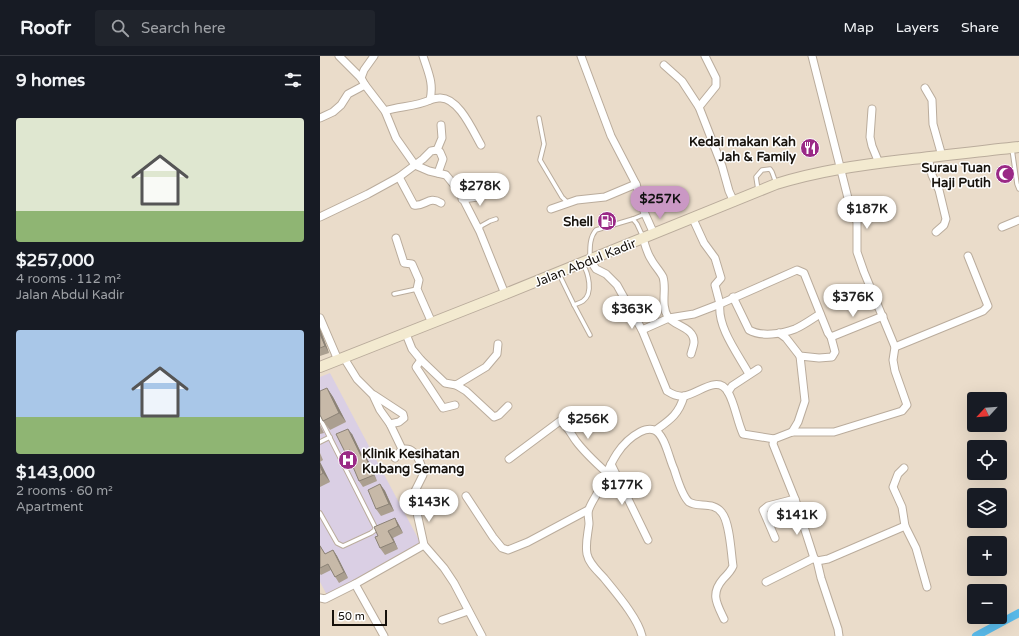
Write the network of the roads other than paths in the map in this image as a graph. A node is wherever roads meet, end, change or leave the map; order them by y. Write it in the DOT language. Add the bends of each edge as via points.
graph roads {
  1 [pos="339,56"];
  2 [pos="374,56"];
  3 [pos="423,56"];
  4 [pos="581,56"];
  5 [pos="705,56"];
  6 [pos="812,56"];
  7 [pos="664,65"];
  8 [pos="361,78"];
  9 [pos="365,85"];
  10 [pos="925,88"];
  11 [pos="430,100"];
  12 [pos="699,107"];
  13 [pos="872,109"];
  14 [pos="385,111"];
  15 [pos="320,118"];
  16 [pos="539,118"];
  17 [pos="441,125"];
  18 [pos="481,145"];
  19 [pos="1016,148"];
  20 [pos="437,150"];
  21 [pos="942,156"];
  22 [pos="928,157"];
  23 [pos="879,163"];
  24 [pos="415,165"];
  25 [pos="841,168"];
  26 [pos="438,173"];
  27 [pos="399,177"];
  28 [pos="636,184"];
  29 [pos="776,184"];
  30 [pos="486,189"];
  31 [pos="1019,189"];
  32 [pos="758,191"];
  33 [pos="462,199"];
  34 [pos="734,202"];
  35 [pos="441,203"];
  36 [pos="568,203"];
  37 [pos="551,209"];
  38 [pos="645,214"];
  39 [pos="320,217"];
  40 [pos="693,218"];
  41 [pos="496,219"];
  42 [pos="633,219"];
  43 [pos="1019,220"];
  44 [pos="1002,227"];
  45 [pos="480,232"];
  46 [pos="936,232"];
  47 [pos="654,234"];
  48 [pos="396,238"];
  49 [pos="643,238"];
  50 [pos="968,256"];
  51 [pos="586,262"];
  52 [pos="558,273"];
  53 [pos="417,289"];
  54 [pos="394,294"];
  55 [pos="505,294"];
  56 [pos="733,297"];
  57 [pos="720,304"];
  58 [pos="574,305"];
  59 [pos="820,314"];
  60 [pos="883,316"];
  61 [pos="320,318"];
  62 [pos="669,318"];
  63 [pos="432,323"];
  64 [pos="642,330"];
  65 [pos="779,333"];
  66 [pos="406,334"];
  67 [pos="590,335"];
  68 [pos="831,337"];
  69 [pos="498,344"];
  70 [pos="895,346"];
  71 [pos="691,354"];
  72 [pos="800,356"];
  73 [pos="341,359"];
  74 [pos="420,360"];
  75 [pos="320,367"];
  76 [pos="758,369"];
  77 [pos="749,374"];
  78 [pos="456,385"];
  79 [pos="728,392"];
  80 [pos="373,395"];
  81 [pos="684,396"];
  82 [pos="455,405"];
  83 [pos="508,406"];
  84 [pos="320,418"];
  85 [pos="390,424"];
  86 [pos="656,430"];
  87 [pos="792,432"];
  88 [pos="330,438"];
  89 [pos="774,439"];
  90 [pos="320,442"];
  91 [pos="402,449"];
  92 [pos="395,458"];
  93 [pos="509,459"];
  94 [pos="611,464"];
  95 [pos="904,468"];
  96 [pos="607,474"];
  97 [pos="466,496"];
  98 [pos="795,499"];
  99 [pos="588,510"];
  100 [pos="320,513"];
  101 [pos="905,526"];
  102 [pos="775,538"];
  103 [pos="648,540"];
  104 [pos="424,546"];
  105 [pos="815,560"];
  106 [pos="766,582"];
  107 [pos="355,584"];
  108 [pos="927,587"];
  109 [pos="320,598"];
  110 [pos="468,611"];
  111 [pos="724,619"];
  112 [pos="442,620"];
  113 [pos="384,636"];
  114 [pos="482,636"];
  115 [pos="642,636"];
  116 [pos="839,636"];
  1 -- 8 [label="street"];
  2 -- 8 [label="street"];
  3 -- 11 [label="street" via="431,77"];
  4 -- 28 [label="street" via="612,136"];
  5 -- 12 [label="street" via="716,78 716,86"];
  6 -- 25 [label="street"];
  7 -- 12 [label="street" via="682,81"];
  8 -- 9 [label="street"];
  9 -- 14 [label="street"];
  9 -- 15 [label="street" via="348,94 333,112"];
  10 -- 21 [label="street" via="932,100 933,124"];
  11 -- 14 [label="street"];
  11 -- 18 [label="street" via="440,98 453,103 464,115"];
  12 -- 34 [label="street"];
  13 -- 23 [label="street" via="870,137"];
  14 -- 24 [label="street" via="396,138"];
  16 -- 36 [label="lane" via="544,144 540,160"];
  17 -- 20 [label="street" via="442,138"];
  19 -- 21 [label="main road, Jalan Abdul Kadir"];
  19 -- 31 [label="lane"];
  20 -- 24 [label="street" via="431,151"];
  20 -- 26 [label="street" via="443,159"];
  21 -- 22 [label="main road, Jalan Abdul Kadir"];
  22 -- 23 [label="main road, Jalan Abdul Kadir"];
  22 -- 46 [label="street" via="946,218 944,225"];
  23 -- 25 [label="main road, Jalan Abdul Kadir"];
  24 -- 26 [label="street"];
  24 -- 27 [label="street"];
  25 -- 29 [label="main road, Jalan Abdul Kadir"];
  25 -- 60 [label="street" via="851,210 857,222 857,252"];
  26 -- 33 [label="street" via="446,175"];
  27 -- 35 [label="street" via="414,205 418,206 431,200"];
  27 -- 39 [label="street"];
  28 -- 36 [label="street" via="605,197"];
  28 -- 38 [label="street"];
  29 -- 32 [label="main road, Jalan Abdul Kadir"];
  29 -- 32 [label="lane" via="770,169 762,170 756,177"];
  30 -- 33 [label="street" via="478,197"];
  32 -- 34 [label="main road, Jalan Abdul Kadir"];
  33 -- 45 [label="street"];
  34 -- 40 [label="main road, Jalan Abdul Kadir"];
  36 -- 37 [label="street"];
  38 -- 42 [label="lane"];
  38 -- 47 [label="street"];
  40 -- 47 [label="main road, Jalan Abdul Kadir"];
  40 -- 57 [label="street" via="704,243 715,258 721,278 715,285"];
  41 -- 45 [label="lane" via="482,226"];
  42 -- 49 [label="lane"];
  42 -- 51 [label="lane" via="596,230 590,240"];
  43 -- 44 [label="street"];
  45 -- 55 [label="street"];
  47 -- 49 [label="main road, Jalan Abdul Kadir"];
  48 -- 53 [label="street" via="404,263 412,264 419,280"];
  49 -- 51 [label="main road, Jalan Abdul Kadir"];
  49 -- 62 [label="street" via="649,257 663,277 663,300"];
  50 -- 70 [label="street" via="988,306 983,311"];
  51 -- 52 [label="main road, Jalan Abdul Kadir"];
  51 -- 58 [label="lane" via="589,274 588,294 583,301"];
  51 -- 64 [label="street" via="617,284"];
  52 -- 55 [label="main road, Jalan Abdul Kadir"];
  52 -- 58 [label="lane"];
  53 -- 54 [label="lane"];
  53 -- 63 [label="street"];
  55 -- 63 [label="main road, Jalan Abdul Kadir"];
  56 -- 57 [label="street"];
  56 -- 59 [label="street" via="797,270 804,273"];
  56 -- 65 [label="street" via="748,330 756,334"];
  57 -- 62 [label="street" via="694,314"];
  57 -- 77 [label="street" via="723,327"];
  58 -- 67 [label="lane"];
  59 -- 65 [label="street" via="795,329"];
  59 -- 68 [label="street"];
  60 -- 68 [label="street"];
  60 -- 70 [label="street"];
  61 -- 73 [label="street"];
  62 -- 64 [label="street"];
  62 -- 71 [label="street" via="686,328 693,336"];
  63 -- 66 [label="main road, Jalan Abdul Kadir"];
  64 -- 81 [label="street" via="667,391 674,396"];
  65 -- 72 [label="street"];
  66 -- 73 [label="main road, Jalan Abdul Kadir"];
  66 -- 74 [label="street"];
  68 -- 72 [label="street" via="835,352 832,357"];
  69 -- 78 [label="street" via="497,354 486,367"];
  70 -- 87 [label="street" via="895,371 907,405 902,410 834,432"];
  72 -- 87 [label="street" via="804,401"];
  73 -- 75 [label="main road, Jalan Abdul Kadir"];
  73 -- 80 [label="street"];
  74 -- 78 [label="street" via="445,383"];
  74 -- 82 [label="street" via="416,367 443,408"];
  76 -- 77 [label="street"];
  77 -- 79 [label="street"];
  78 -- 83 [label="street" via="494,417"];
  79 -- 81 [label="street" via="724,386 715,384"];
  79 -- 89 [label="street" via="743,434"];
  80 -- 85 [label="street"];
  80 -- 85 [label="street" via="403,414 404,418 399,422"];
  81 -- 86 [label="street" via="677,413"];
  84 -- 88 [label="lane"];
  85 -- 91 [label="street"];
  86 -- 94 [label="street" via="645,430 632,436"];
  86 -- 111 [label="street" via="662,436 686,499 693,504 704,504 718,509 726,520 733,566 715,594"];
  87 -- 89 [label="street"];
  88 -- 90 [label="lane"];
  88 -- 100 [label="lane" via="375,530 340,546"];
  89 -- 98 [label="street" via="773,444"];
  91 -- 92 [label="street"];
  91 -- 104 [label="street" via="414,453 423,472 412,497"];
  93 -- 96 [label="street" via="560,421"];
  94 -- 96 [label="street"];
  94 -- 103 [label="street"];
  95 -- 101 [label="street" via="898,474 893,487 902,507"];
  96 -- 99 [label="street"];
  97 -- 99 [label="street" via="493,537 502,548 508,550"];
  98 -- 102 [label="street" via="768,506 763,510"];
  98 -- 105 [label="street"];
  99 -- 115 [label="street" via="587,555 623,603"];
  101 -- 105 [label="street" via="828,559"];
  101 -- 108 [label="street" via="916,548"];
  104 -- 107 [label="street"];
  104 -- 110 [label="street" via="444,568"];
  105 -- 106 [label="street"];
  105 -- 116 [label="street"];
  107 -- 109 [label="street" via="325,599"];
  107 -- 113 [label="street"];
  110 -- 112 [label="street"];
  110 -- 114 [label="street"];
}
